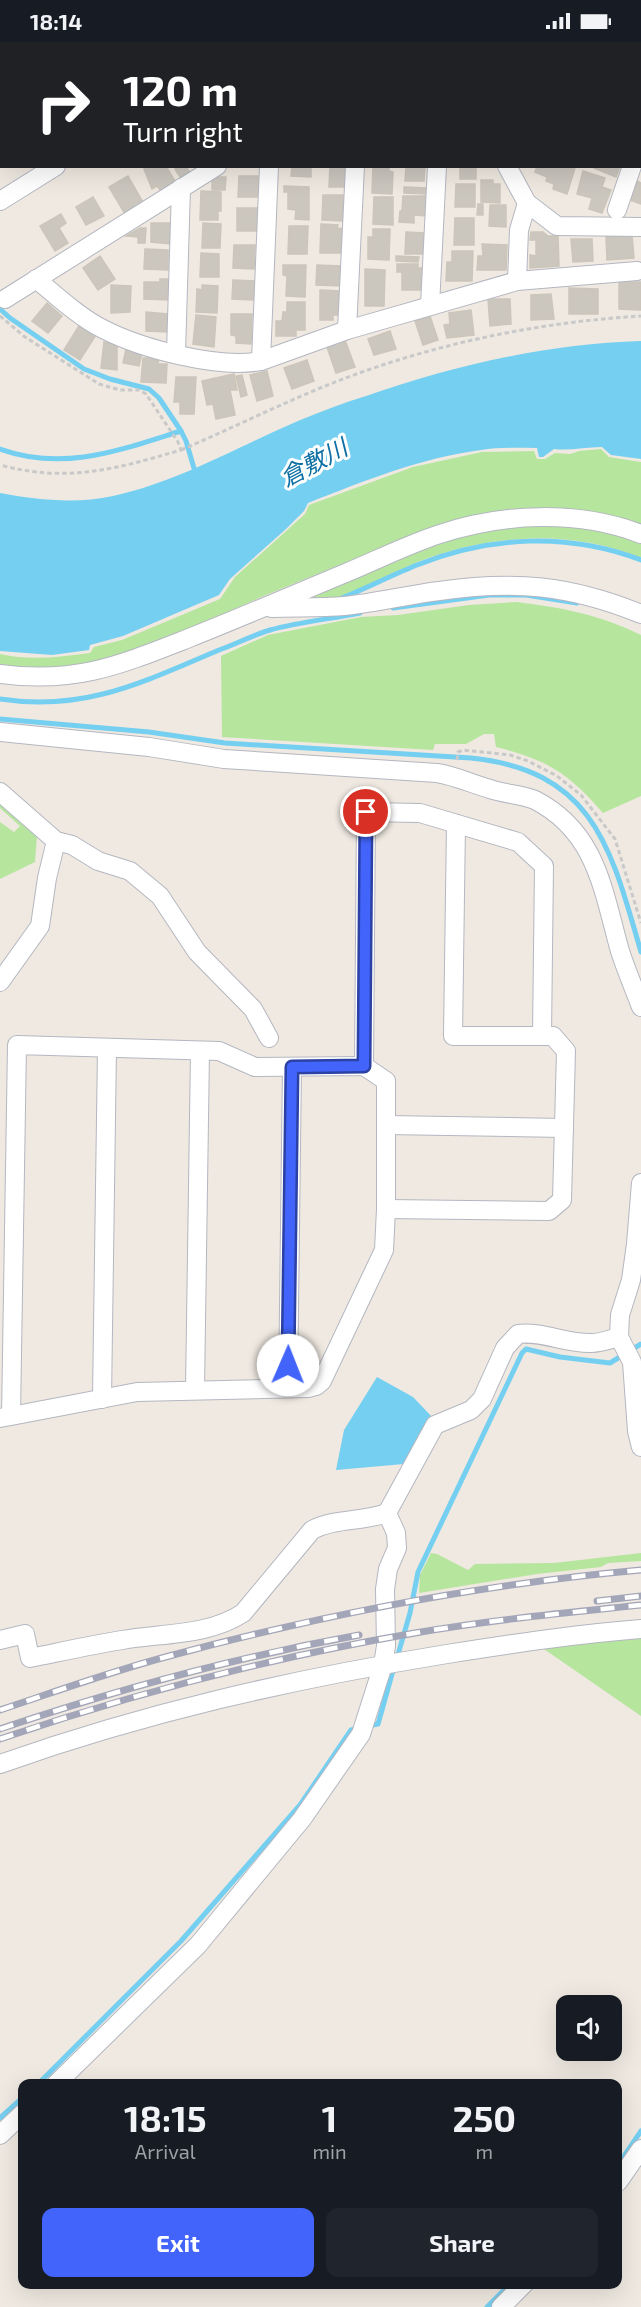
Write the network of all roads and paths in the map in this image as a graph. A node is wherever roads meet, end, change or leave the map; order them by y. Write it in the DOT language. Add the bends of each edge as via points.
graph roads {
  1 [pos="53,168"];
  2 [pos="214,168"];
  3 [pos="269,168"];
  4 [pos="355,168"];
  5 [pos="437,168"];
  6 [pos="508,168"];
  7 [pos="631,168"];
  8 [pos="181,188"];
  9 [pos="0,201"];
  10 [pos="527,203"];
  11 [pos="617,210"];
  12 [pos="641,227"];
  13 [pos="638,271"];
  14 [pos="36,279"];
  15 [pos="517,281"];
  16 [pos="430,306"];
  17 [pos="2,308"];
  18 [pos="641,316"];
  19 [pos="346,330"];
  20 [pos="176,353"];
  21 [pos="261,361"];
  22 [pos="182,450"];
  23 [pos="0,465"];
  24 [pos="641,534"];
  25 [pos="265,608"];
  26 [pos="641,614"];
  27 [pos="0,674"];
  28 [pos="0,732"];
  29 [pos="0,792"];
  30 [pos="456,824"];
  31 [pos="56,841"];
  32 [pos="0,982"];
  33 [pos="641,1007"];
  34 [pos="542,1036"];
  35 [pos="269,1038"];
  36 [pos="107,1048"];
  37 [pos="200,1051"];
  38 [pos="364,1066"];
  39 [pos="292,1067"];
  40 [pos="386,1125"];
  41 [pos="564,1128"];
  42 [pos="641,1183"];
  43 [pos="386,1209"];
  44 [pos="624,1347"];
  45 [pos="288,1388"];
  46 [pos="195,1390"];
  47 [pos="102,1399"];
  48 [pos="6,1417"];
  49 [pos="641,1447"];
  50 [pos="387,1513"];
  51 [pos="641,1629"];
  52 [pos="0,1640"];
  53 [pos="392,1663"];
  54 [pos="0,1764"];
  55 [pos="61,2079"];
  56 [pos="18,2118"];
  57 [pos="0,2135"];
  58 [pos="641,2149"];
  59 [pos="622,2176"];
  60 [pos="519,2289"];
  61 [pos="501,2307"];
  1 -- 9 [label="street"];
  2 -- 8 [label="street"];
  3 -- 21 [label="street"];
  4 -- 19 [label="street"];
  5 -- 16 [label="street"];
  6 -- 10 [label="street"];
  7 -- 11 [label="street"];
  8 -- 14 [label="street"];
  8 -- 20 [label="street"];
  10 -- 12 [label="street" via="557,226"];
  10 -- 15 [label="street" via="519,230"];
  13 -- 15 [label="street"];
  14 -- 17 [label="street"];
  14 -- 20 [label="street" via="101,328"];
  15 -- 16 [label="street"];
  16 -- 19 [label="street"];
  17 -- 22 [label="path" via="25,337 99,384 146,394"];
  18 -- 22 [label="path" via="531,329 397,361 261,413"];
  19 -- 21 [label="street"];
  20 -- 21 [label="street" via="232,364"];
  22 -- 23 [label="path" via="115,469 80,474"];
  24 -- 25 [label="street" via="595,521 557,518 484,522 439,534"];
  25 -- 26 [label="street" via="343,606 482,586 532,585 569,590"];
  25 -- 27 [label="street" via="87,674 55,678"];
  28 -- 33 [label="street" via="224,759 437,773 534,800 566,824 590,853 624,966"];
  29 -- 31 [label="street"];
  30 -- 34 [label="street" via="518,842 544,866"];
  30 -- 34 [label="street" via="453,1036"];
  30 -- 38 [label="street" via="420,813 366,812"];
  31 -- 32 [label="street" via="40,926"];
  31 -- 35 [label="street" via="130,871 160,896 197,952 253,1009"];
  34 -- 41 [label="street" via="552,1036 566,1051"];
  36 -- 37 [label="street"];
  36 -- 47 [label="street"];
  36 -- 48 [label="street" via="17,1045"];
  37 -- 39 [label="street" via="219,1052 255,1067"];
  37 -- 46 [label="street"];
  38 -- 39 [label="street"];
  38 -- 40 [label="street" via="386,1081"];
  39 -- 45 [label="street"];
  40 -- 41 [label="street"];
  40 -- 43 [label="street"];
  41 -- 43 [label="street" via="562,1200 549,1211"];
  42 -- 44 [label="street" via="631,1280 620,1315"];
  43 -- 45 [label="street" via="384,1250 322,1381 316,1386"];
  44 -- 49 [label="street" via="632,1367"];
  44 -- 50 [label="street" via="531,1332 518,1334 505,1347 482,1399 471,1410 435,1425"];
  45 -- 46 [label="street"];
  46 -- 47 [label="street" via="137,1392"];
  47 -- 48 [label="street"];
  50 -- 52 [label="street" via="324,1524 312,1530 243,1613 230,1622 30,1658 25,1634"];
  50 -- 53 [label="street" via="396,1533 397,1548 385,1588 386,1646"];
  51 -- 53 [label="street" via="542,1639"];
  53 -- 54 [label="street" via="181,1707"];
  53 -- 55 [label="street" via="364,1727 302,1819 198,1945"];
  56 -- 57 [label="street"];
  58 -- 59 [label="street"];
  60 -- 61 [label="street"];
}
